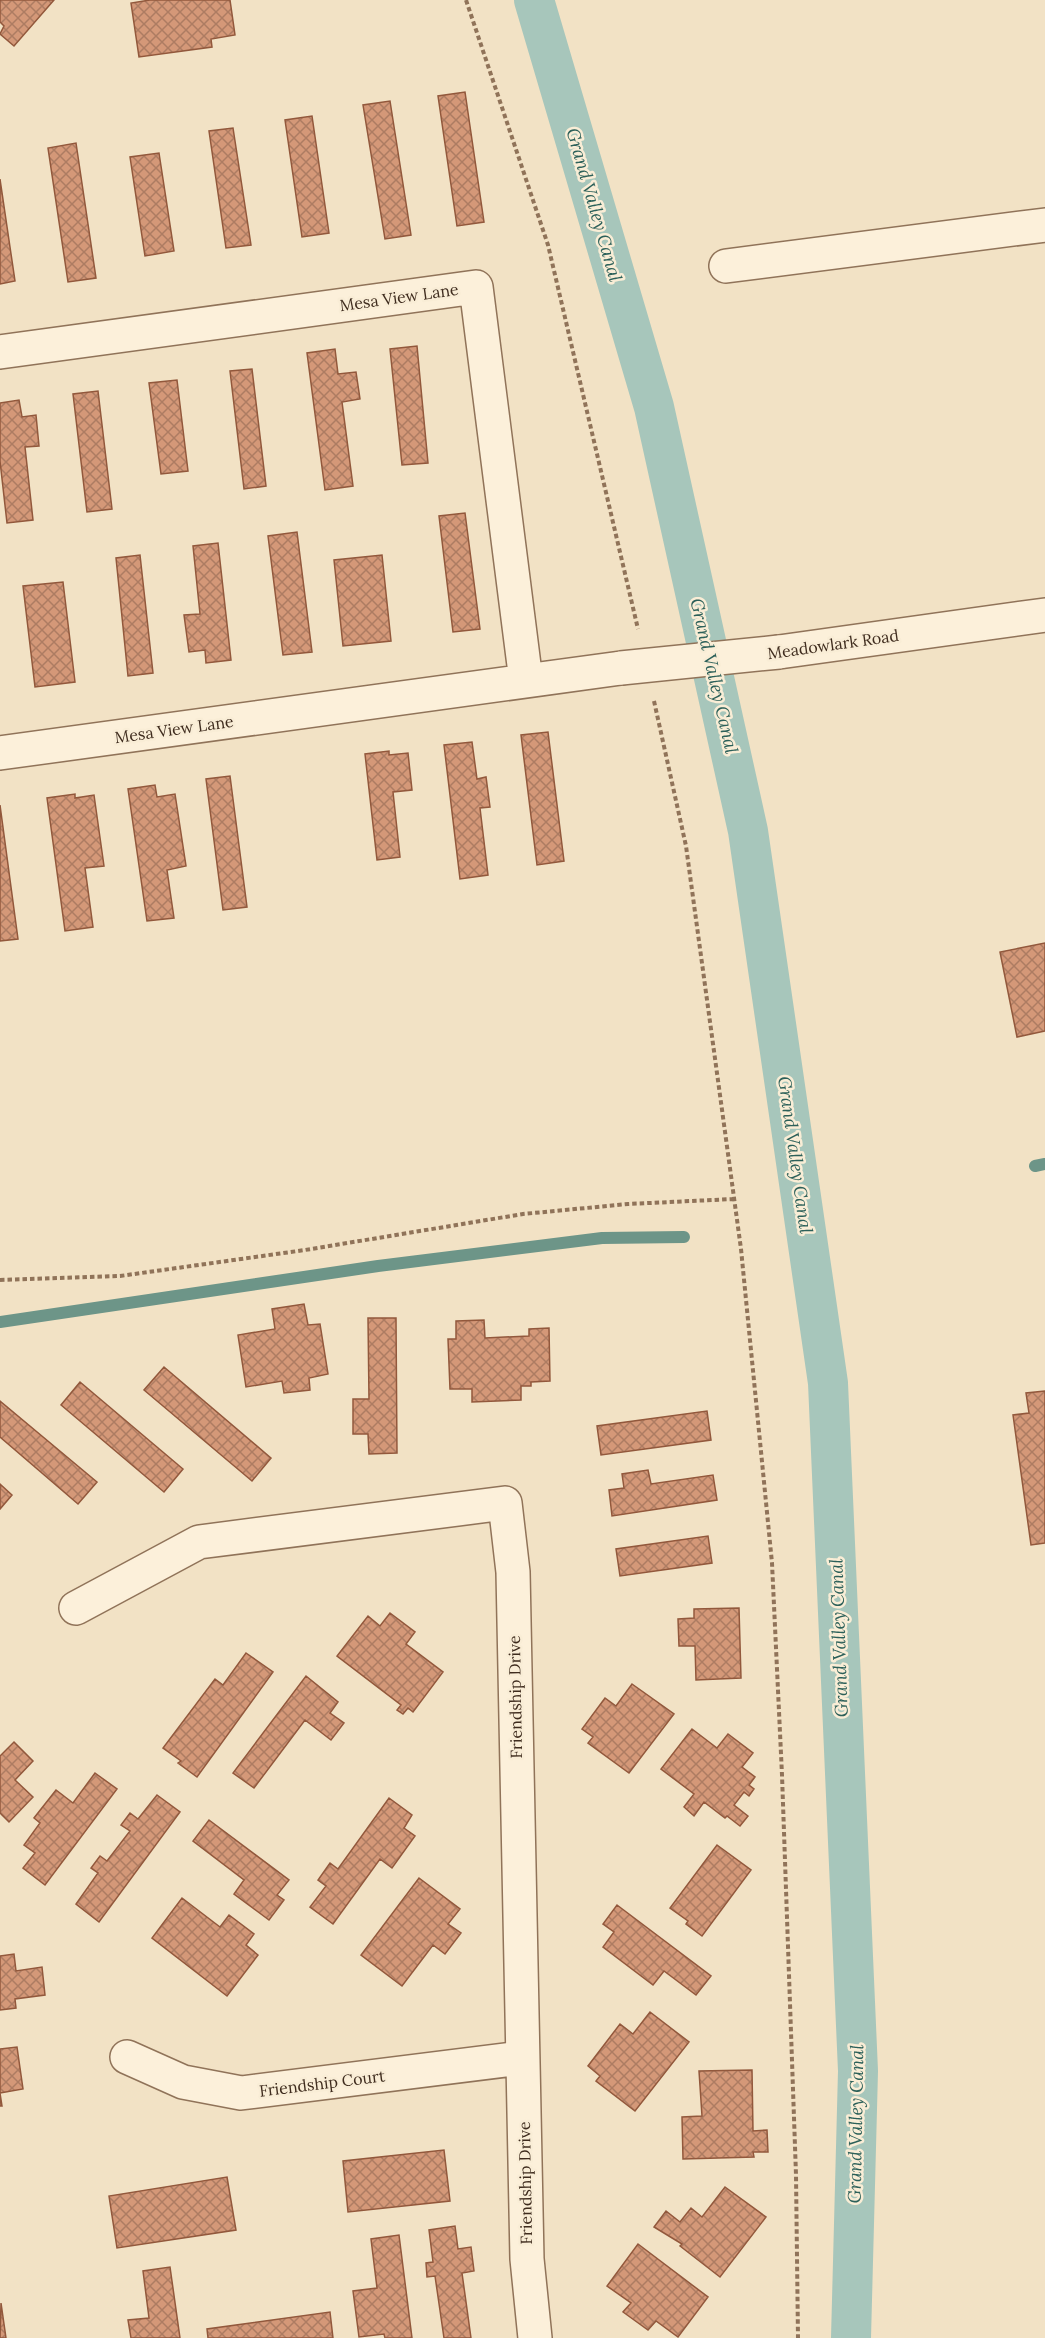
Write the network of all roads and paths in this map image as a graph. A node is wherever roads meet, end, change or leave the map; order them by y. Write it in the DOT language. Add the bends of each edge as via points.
graph roads {
  1 [pos="466,0"];
  2 [pos="1045,225"];
  3 [pos="726,266"];
  4 [pos="0,352"];
  5 [pos="1045,615"];
  6 [pos="639,632"];
  7 [pos="621,668"];
  8 [pos="526,681"];
  9 [pos="652,690"];
  10 [pos="0,753"];
  11 [pos="734,1200"];
  12 [pos="0,1281"];
  13 [pos="76,1608"];
  14 [pos="127,2057"];
  15 [pos="522,2058"];
  16 [pos="535,2338"];
  17 [pos="798,2338"];
  1 -- 6 [label="path" via="548,244"];
  2 -- 3 [label="street"];
  4 -- 8 [label="street, Mesa View Lane" via="476,287"];
  5 -- 7 [label="street, Meadowlark Road, bridge" via="780,652"];
  7 -- 8 [label="street, Mesa View Lane"];
  8 -- 10 [label="street, Mesa View Lane"];
  9 -- 11 [label="path" via="686,846"];
  11 -- 12 [label="path" via="628,1204 523,1214 120,1276"];
  11 -- 17 [label="path" via="772,1563"];
  13 -- 15 [label="street, Friendship Drive" via="199,1542 505,1503 513,1572"];
  14 -- 15 [label="street, Friendship Court" via="183,2082 241,2093"];
  15 -- 16 [label="street, Friendship Drive" via="526,2259"];
}
